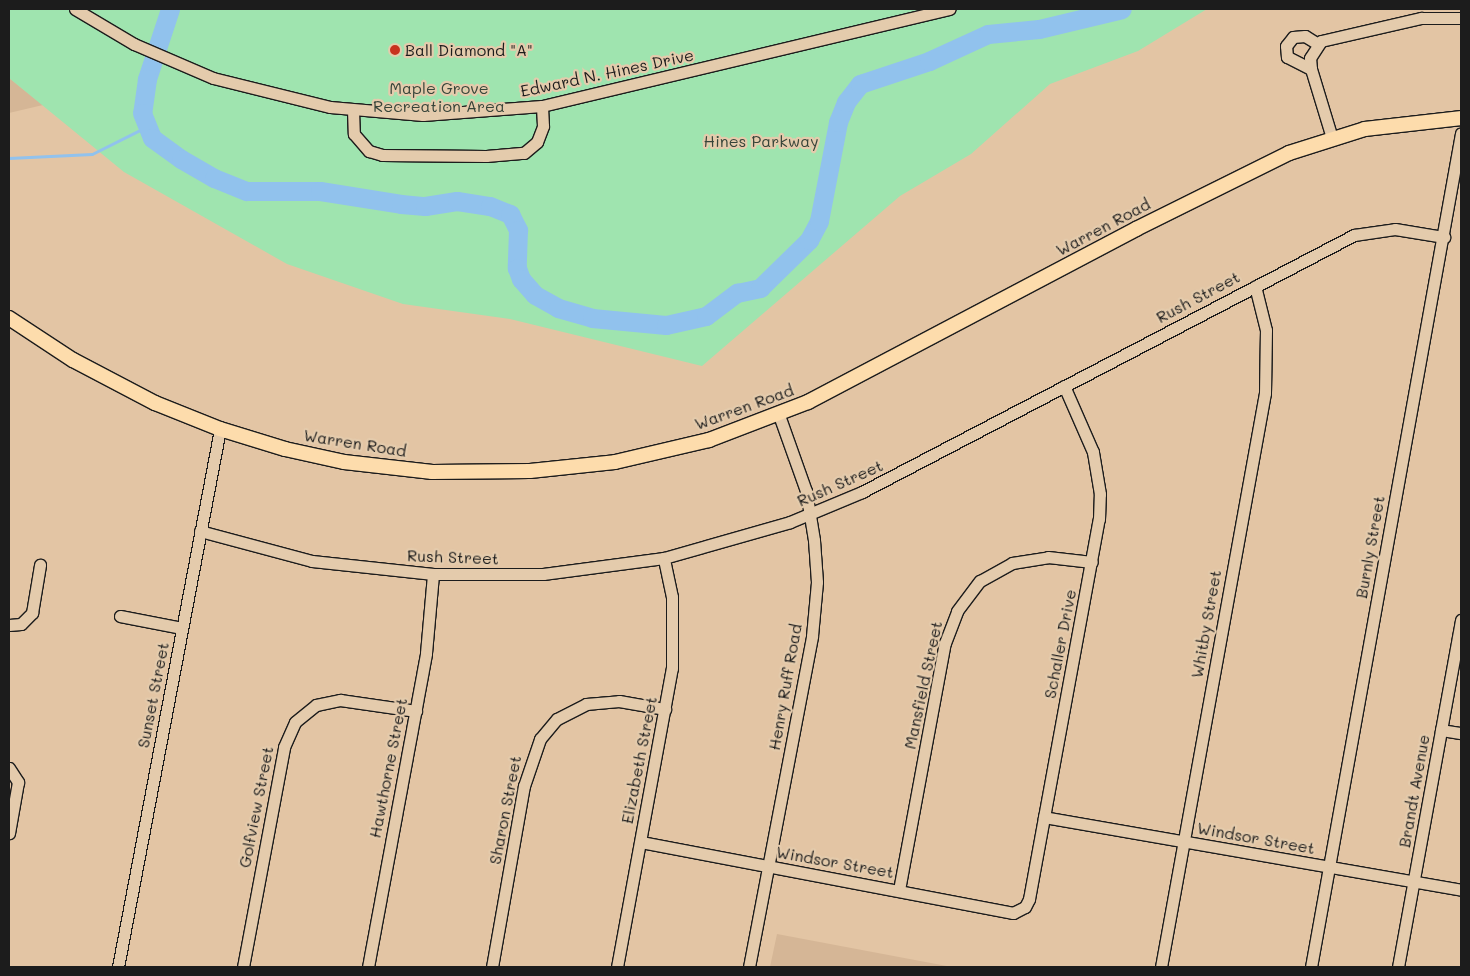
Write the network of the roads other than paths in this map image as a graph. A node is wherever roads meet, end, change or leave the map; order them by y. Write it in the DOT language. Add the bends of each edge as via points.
graph roads {
  1 [pos="75,9"];
  2 [pos="950,9"];
  3 [pos="1461,18"];
  4 [pos="1318,44"];
  5 [pos="1311,69"];
  6 [pos="542,106"];
  7 [pos="353,110"];
  8 [pos="1461,118"];
  9 [pos="1461,133"];
  10 [pos="1332,138"];
  11 [pos="1444,237"];
  12 [pos="1256,286"];
  13 [pos="9,318"];
  14 [pos="1064,386"];
  15 [pos="779,415"];
  16 [pos="220,429"];
  17 [pos="810,514"];
  18 [pos="200,531"];
  19 [pos="664,558"];
  20 [pos="1092,562"];
  21 [pos="40,565"];
  22 [pos="433,574"];
  23 [pos="120,616"];
  24 [pos="1461,620"];
  25 [pos="9,625"];
  26 [pos="182,628"];
  27 [pos="665,709"];
  28 [pos="416,711"];
  29 [pos="1441,730"];
  30 [pos="1461,733"];
  31 [pos="9,768"];
  32 [pos="1044,816"];
  33 [pos="9,833"];
  34 [pos="641,842"];
  35 [pos="1184,842"];
  36 [pos="767,866"];
  37 [pos="1328,867"];
  38 [pos="1413,882"];
  39 [pos="899,890"];
  40 [pos="1461,890"];
  41 [pos="1022,910"];
  42 [pos="118,967"];
  43 [pos="243,967"];
  44 [pos="368,967"];
  45 [pos="492,967"];
  46 [pos="617,967"];
  47 [pos="749,967"];
  48 [pos="1161,967"];
  49 [pos="1310,967"];
  50 [pos="1398,967"];
  1 -- 7 [label="street, Edward N. Hines Drive" via="134,44 174,62 258,92"];
  2 -- 6 [label="street, Edward N. Hines Drive"];
  3 -- 4 [label="street" via="1403,20 1330,37"];
  4 -- 5 [label="street" via="1310,58"];
  4 -- 5 [label="street" via="1305,36 1293,37 1286,46 1287,57"];
  5 -- 10 [label="street"];
  6 -- 7 [label="street, Edward N. Hines Drive" via="422,115"];
  6 -- 7 [label="street" via="544,126 537,142 524,153 486,156 369,151 354,134"];
  8 -- 10 [label="main road, Warren Road" via="1396,124"];
  9 -- 11 [label="street, Burnly Street"];
  10 -- 15 [label="main road, Warren Road" via="1244,174 847,384"];
  11 -- 12 [label="street, Rush Street" via="1395,229 1364,232"];
  11 -- 37 [label="street, Burnly Street"];
  12 -- 14 [label="street, Rush Street"];
  12 -- 35 [label="street, Whitby Street" via="1266,330 1265,393"];
  13 -- 16 [label="main road, Warren Road" via="99,376"];
  14 -- 17 [label="street, Rush Street" via="891,477"];
  14 -- 20 [label="street, Schaller Drive" via="1087,434 1097,472 1099,520"];
  15 -- 16 [label="main road, Warren Road" via="709,440 640,458 590,466 500,473 420,471 344,462 285,449"];
  15 -- 17 [label="street, Henry Ruff Road"];
  16 -- 18 [label="street, Sunset Street"];
  17 -- 19 [label="street, Rush Street"];
  17 -- 36 [label="street, Henry Ruff Road" via="816,566 812,636"];
  18 -- 22 [label="street, Rush Street" via="312,560"];
  18 -- 26 [label="street, Sunset Street"];
  19 -- 22 [label="street, Rush Street" via="542,574"];
  19 -- 27 [label="street, Elizabeth Street" via="672,597 673,634"];
  20 -- 32 [label="street, Schaller Drive"];
  20 -- 39 [label="street, Mansfield Street" via="1048,556 1012,563 980,581 957,611 945,643"];
  21 -- 25 [label="street" via="32,612 21,624"];
  22 -- 28 [label="street, Hawthorne Street" via="429,628"];
  23 -- 26 [label="street"];
  24 -- 29 [label="street, Brandt Avenue"];
  26 -- 42 [label="street, Sunset Street"];
  27 -- 34 [label="street, Elizabeth Street"];
  27 -- 45 [label="street, Sharon Street" via="619,701 586,704 557,719 540,739 524,786"];
  28 -- 43 [label="street, Golfview Street" via="340,700 316,705 295,722 284,746"];
  28 -- 44 [label="street, Hawthorne Street"];
  29 -- 30 [label="street"];
  29 -- 38 [label="street, Brandt Avenue"];
  31 -- 33 [label="street" via="18,782"];
  32 -- 35 [label="street, Windsor Street"];
  32 -- 41 [label="street, Schaller Drive" via="1029,899"];
  34 -- 36 [label="street, Windsor Street"];
  34 -- 46 [label="street, Elizabeth Street"];
  35 -- 37 [label="street, Windsor Street"];
  35 -- 48 [label="street, Whitby Street"];
  36 -- 39 [label="street, Windsor Street"];
  36 -- 47 [label="street, Henry Ruff Road"];
  37 -- 38 [label="street, Windsor Street"];
  37 -- 49 [label="street, Burnly Street"];
  38 -- 40 [label="street, Windsor Street"];
  38 -- 50 [label="street, Brandt Avenue"];
  39 -- 41 [label="street, Windsor Street" via="1013,913"];
}
